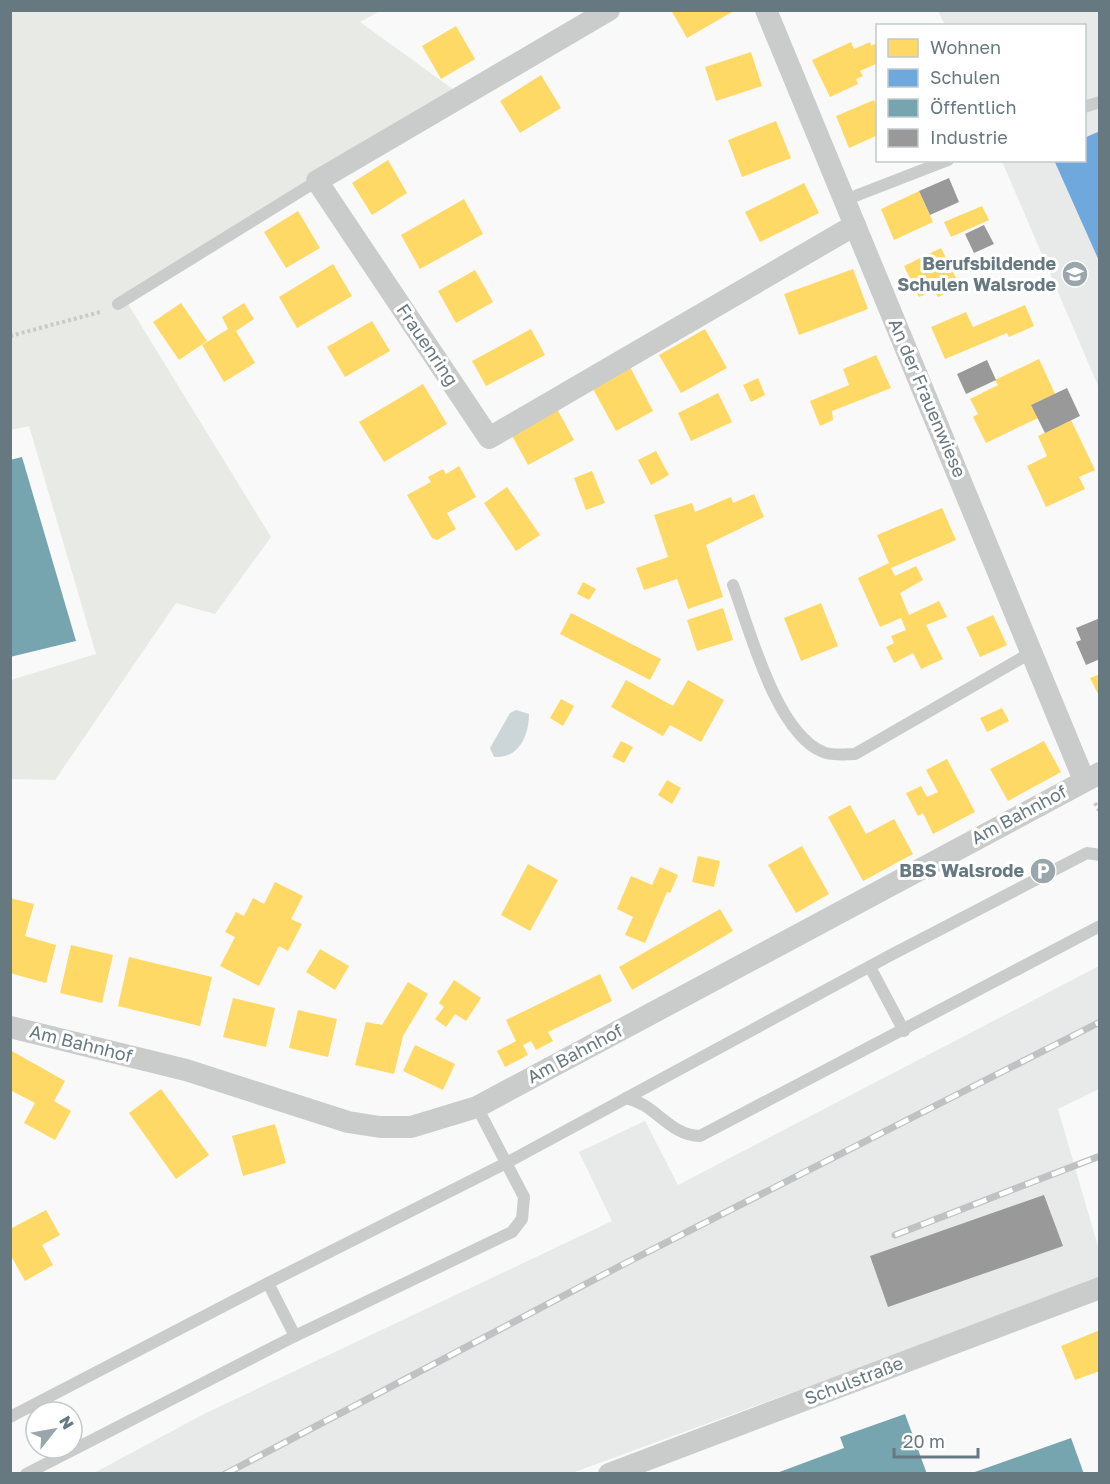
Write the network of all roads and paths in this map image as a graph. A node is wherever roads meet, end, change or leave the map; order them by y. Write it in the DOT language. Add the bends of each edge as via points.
graph roads {
  1 [pos="609,10"];
  2 [pos="766,10"];
  3 [pos="943,162"];
  4 [pos="317,181"];
  5 [pos="845,200"];
  6 [pos="855,225"];
  7 [pos="118,304"];
  8 [pos="10,336"];
  9 [pos="733,585"];
  10 [pos="1032,652"];
  11 [pos="1092,777"];
  12 [pos="1100,855"];
  13 [pos="1100,926"];
  14 [pos="870,967"];
  15 [pos="10,1027"];
  16 [pos="904,1030"];
  17 [pos="626,1098"];
  18 [pos="477,1107"];
  19 [pos="508,1162"];
  20 [pos="268,1282"];
  21 [pos="1100,1288"];
  22 [pos="296,1336"];
  23 [pos="43,1400"];
  24 [pos="24,1410"];
  25 [pos="10,1417"];
  26 [pos="84,1442"];
  27 [pos="50,1460"];
  28 [pos="635,1469"];
  29 [pos="26,1473"];
  30 [pos="609,1473"];
  1 -- 4 [label="street"];
  2 -- 5 [label="street, An der Frauenwiese"];
  3 -- 5 [label="lane"];
  4 -- 6 [label="street, Frauenring" via="489,438"];
  4 -- 7 [label="lane"];
  5 -- 6 [label="street, An der Frauenwiese"];
  6 -- 10 [label="street, An der Frauenwiese"];
  7 -- 8 [label="path"];
  9 -- 10 [label="lane" via="780,710 798,733 823,753 855,754"];
  10 -- 11 [label="street, An der Frauenwiese"];
  11 -- 18 [label="street, Am Bahnhof"];
  12 -- 14 [label="lane" via="1088,853"];
  13 -- 16 [label="lane"];
  14 -- 16 [label="lane"];
  14 -- 17 [label="lane"];
  15 -- 18 [label="street, Am Bahnhof" via="186,1070 348,1122 411,1127"];
  16 -- 17 [label="lane" via="700,1136 686,1136 641,1101"];
  17 -- 19 [label="lane"];
  18 -- 19 [label="lane"];
  19 -- 20 [label="lane"];
  19 -- 22 [label="lane" via="524,1197 522,1219 512,1232"];
  20 -- 22 [label="lane"];
  20 -- 23 [label="lane"];
  21 -- 28 [label="street, Schulstraße"];
  22 -- 26 [label="lane"];
  24 -- 25 [label="lane"];
  27 -- 29 [label="lane"];
  28 -- 30 [label="street, Schulstraße"];
}
